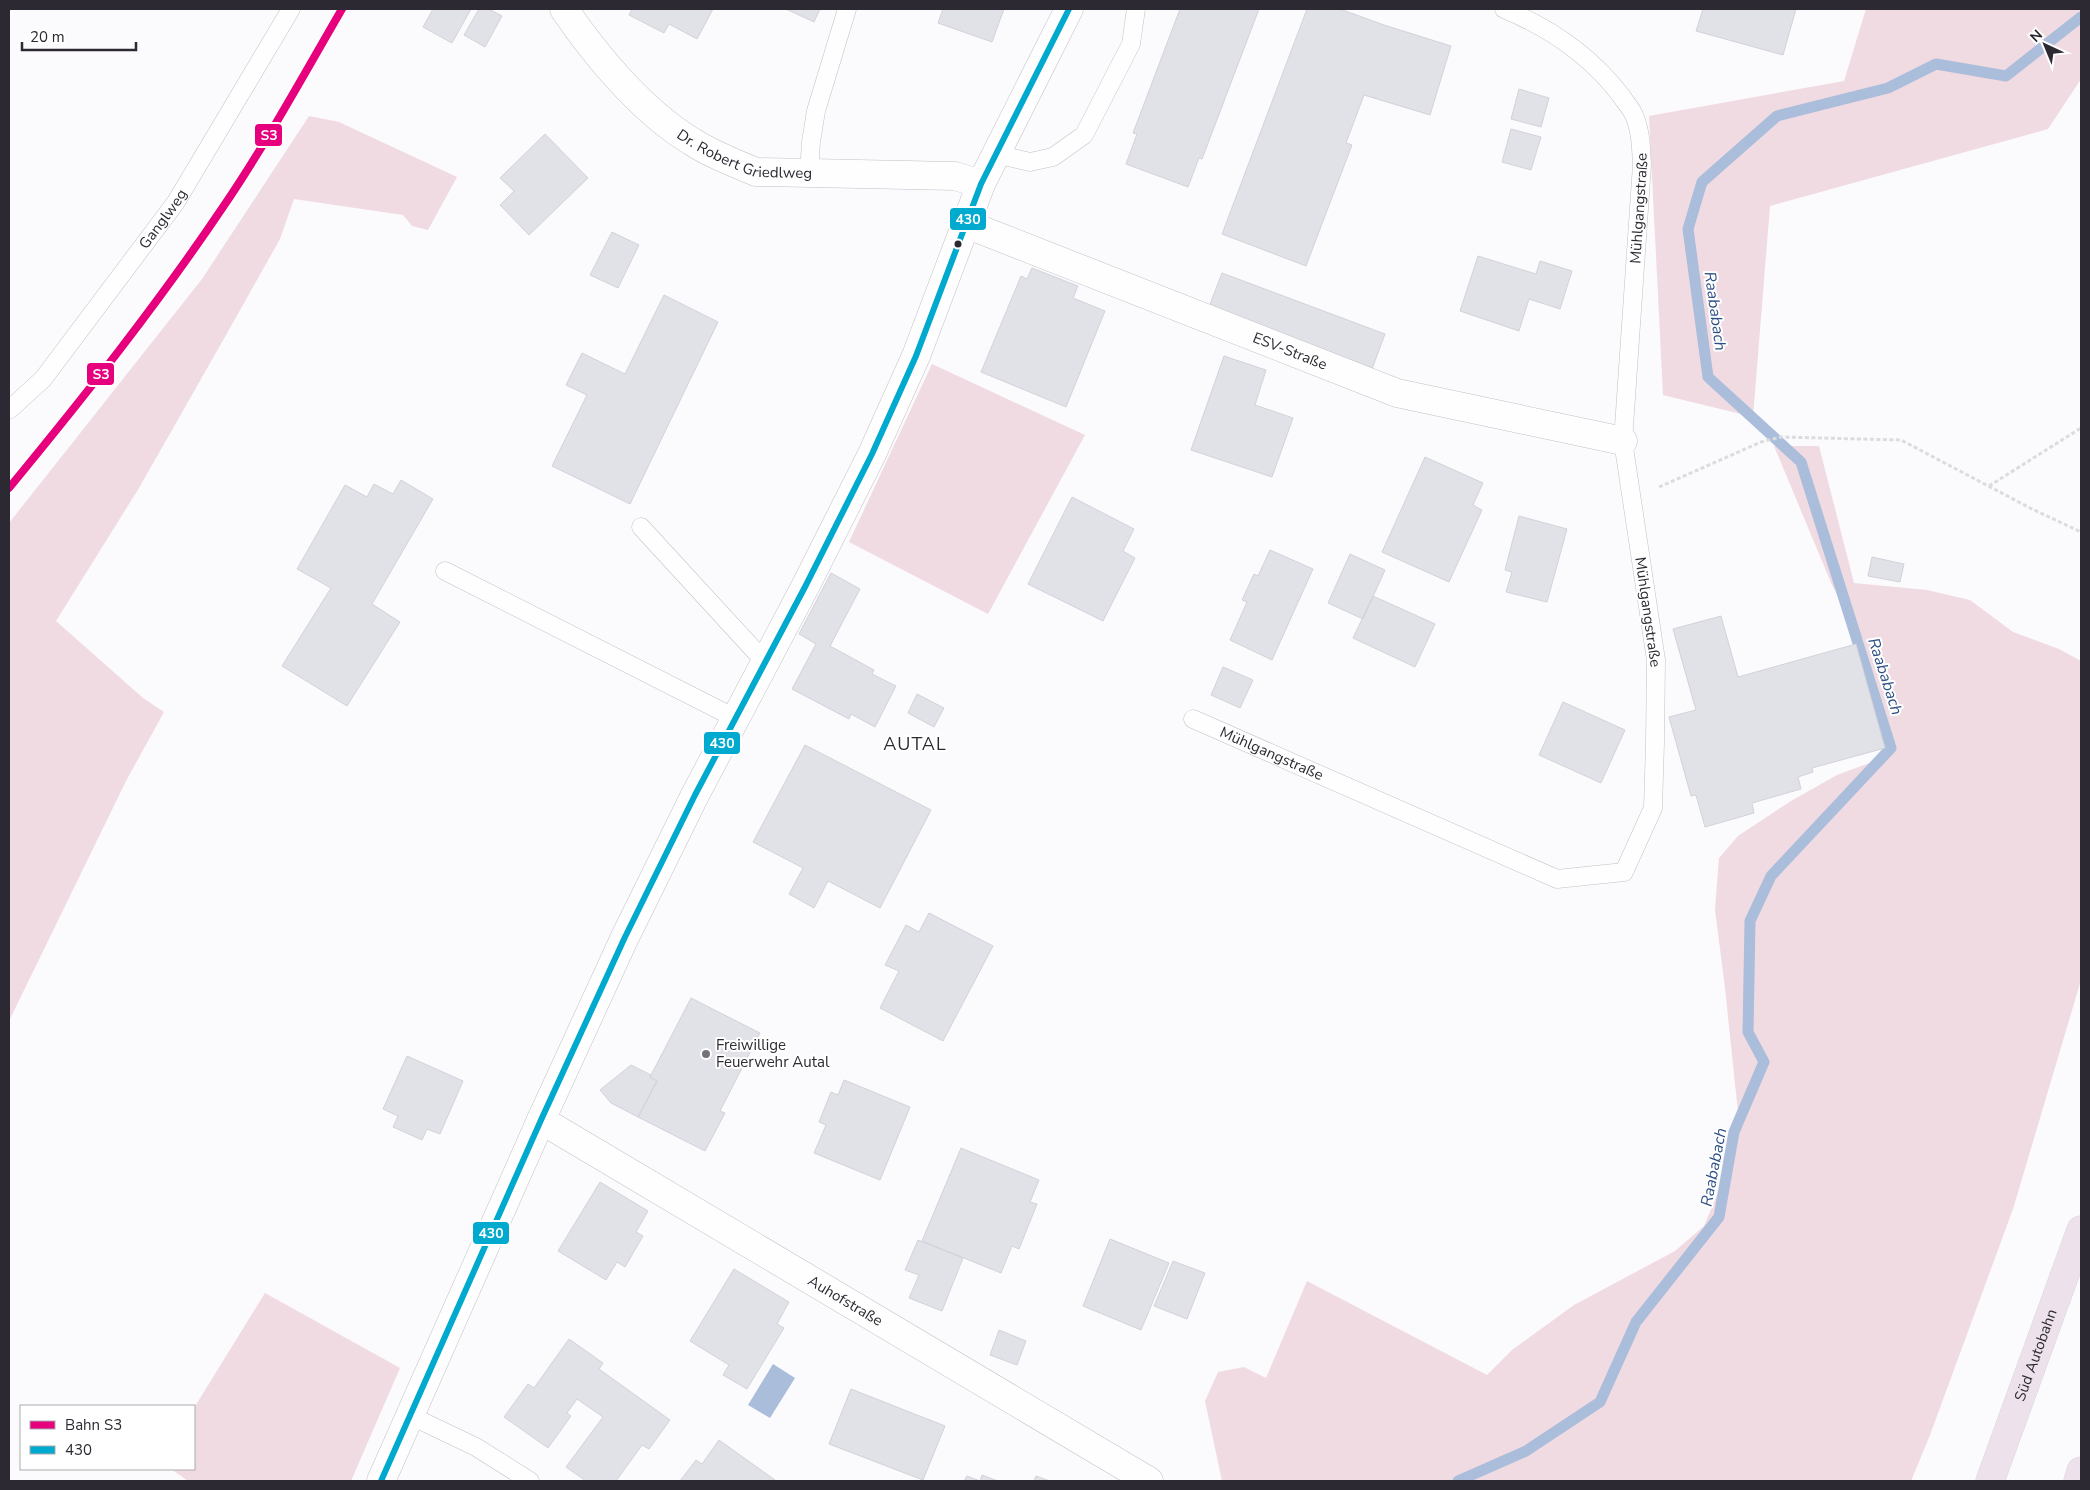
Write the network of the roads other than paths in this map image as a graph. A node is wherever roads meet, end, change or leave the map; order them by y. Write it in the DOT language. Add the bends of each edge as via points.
graph roads {
  1 [pos="291,9"];
  2 [pos="564,9"];
  3 [pos="847,9"];
  4 [pos="1069,9"];
  5 [pos="1136,9"];
  6 [pos="1504,9"];
  7 [pos="996,154"];
  8 [pos="809,173"];
  9 [pos="981,184"];
  10 [pos="966,224"];
  11 [pos="9,410"];
  12 [pos="1623,441"];
  13 [pos="641,527"];
  14 [pos="445,571"];
  15 [pos="765,662"];
  16 [pos="735,718"];
  17 [pos="1193,720"];
  18 [pos="541,1120"];
  19 [pos="2081,1230"];
  20 [pos="409,1415"];
  21 [pos="2081,1472"];
  22 [pos="381,1481"];
  23 [pos="530,1481"];
  24 [pos="1149,1481"];
  25 [pos="1990,1481"];
  26 [pos="2078,1481"];
  1 -- 11 [label="lane, Ganglweg" via="176,202 43,379"];
  2 -- 8 [label="street, Dr. Robert Griedlweg" via="607,65 654,113 690,141 756,172"];
  3 -- 8 [label="lane" via="816,111"];
  4 -- 7 [label="street"];
  5 -- 7 [label="lane" via="1131,44 1084,135 1053,156 1030,162"];
  6 -- 12 [label="lane, Mühlgangstraße" via="1534,21 1585,58 1610,81 1633,112 1642,165"];
  7 -- 9 [label="street"];
  8 -- 9 [label="street, Dr. Robert Griedlweg" via="955,176"];
  9 -- 10 [label="street"];
  10 -- 12 [label="street, ESV-Straße" via="1397,393"];
  10 -- 15 [label="street" via="916,356 876,445"];
  12 -- 17 [label="lane, Mühlgangstraße" via="1656,660 1653,808 1624,872 1557,879"];
  13 -- 15 [label="lane"];
  14 -- 16 [label="lane"];
  15 -- 16 [label="street"];
  16 -- 18 [label="street" via="630,928"];
  18 -- 20 [label="street"];
  18 -- 24 [label="street, Auhofstraße"];
  19 -- 25 [label="highway, Süd Autobahn"];
  20 -- 22 [label="street"];
  20 -- 23 [label="lane" via="476,1447"];
  21 -- 26 [label="highway"];
}
